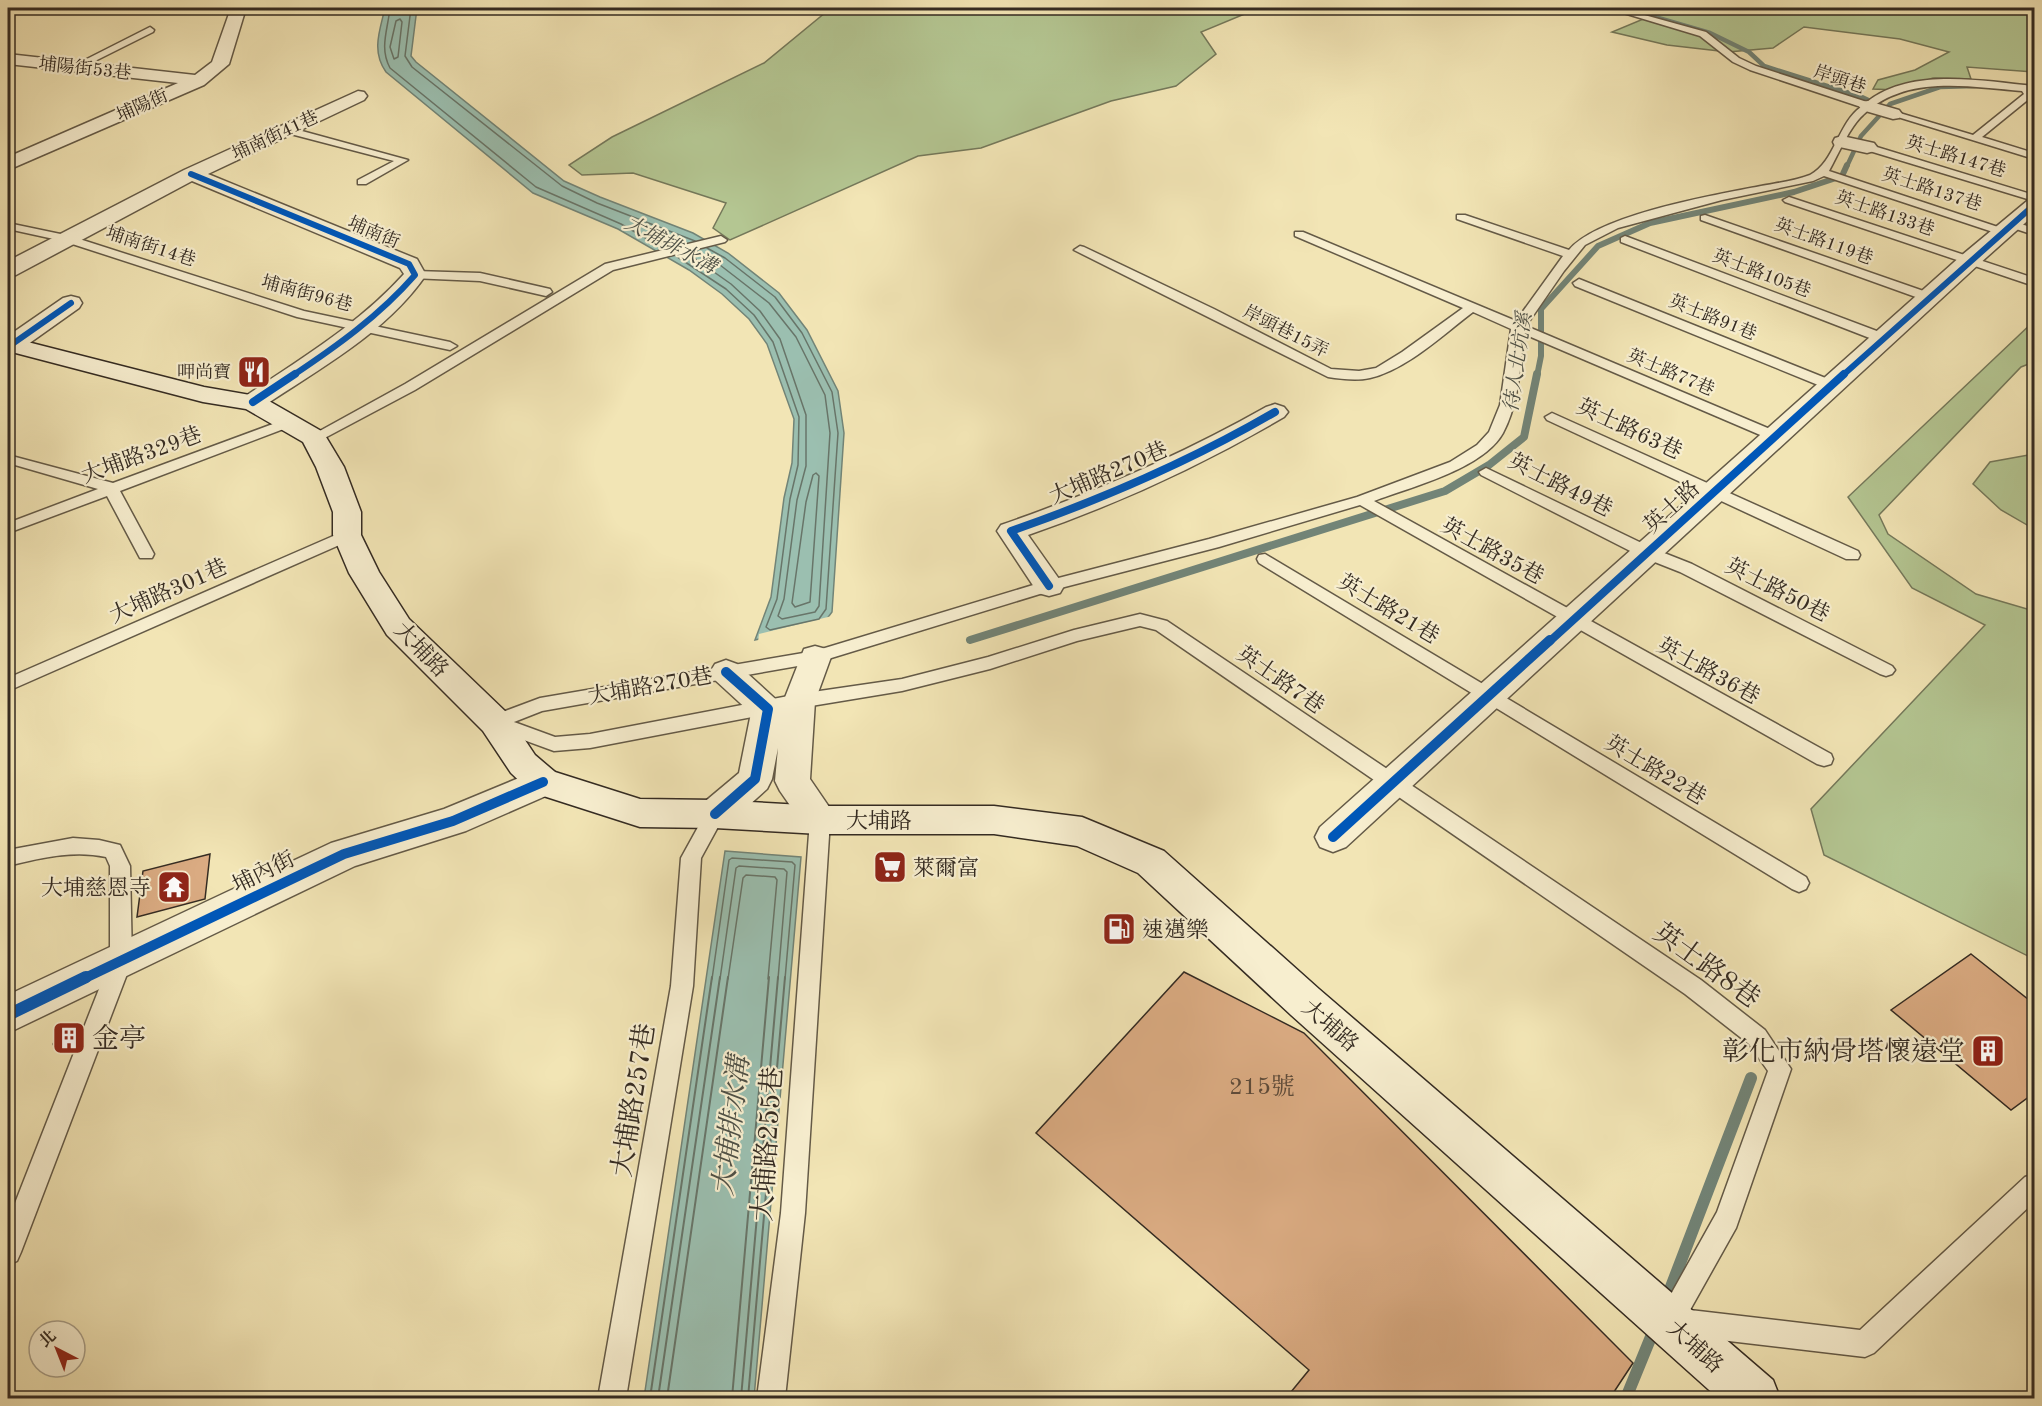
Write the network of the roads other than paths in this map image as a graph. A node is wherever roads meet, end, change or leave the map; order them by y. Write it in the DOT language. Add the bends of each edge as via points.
graph roads {
  1 [pos="238,8"];
  2 [pos="1611,8"];
  3 [pos="150,30"];
  4 [pos="8,59"];
  5 [pos="76,67"];
  6 [pos="198,81"];
  7 [pos="2030,91"];
  8 [pos="358,96"];
  9 [pos="1868,106"];
  10 [pos="1893,114"];
  11 [pos="287,130"];
  12 [pos="1974,139"];
  13 [pos="1842,142"];
  14 [pos="1867,147"];
  15 [pos="2034,156"];
  16 [pos="8,164"];
  17 [pos="1823,172"];
  18 [pos="191,174"];
  19 [pos="362,182"];
  20 [pos="2034,198"];
  21 [pos="1790,200"];
  22 [pos="2034,205"];
  23 [pos="1461,217"];
  24 [pos="1705,218"];
  25 [pos="8,225"];
  26 [pos="2007,228"];
  27 [pos="2034,232"];
  28 [pos="1299,234"];
  29 [pos="66,238"];
  30 [pos="721,240"];
  31 [pos="1625,240"];
  32 [pos="1080,250"];
  33 [pos="1571,255"];
  34 [pos="1970,260"];
  35 [pos="8,270"];
  36 [pos="416,275"];
  37 [pos="2034,282"];
  38 [pos="1579,283"];
  39 [pos="225,289"];
  40 [pos="546,292"];
  41 [pos="1930,298"];
  42 [pos="71,303"];
  43 [pos="1471,308"];
  44 [pos="363,326"];
  45 [pos="1518,327"];
  46 [pos="1885,339"];
  47 [pos="9,345"];
  48 [pos="450,346"];
  49 [pos="1833,386"];
  50 [pos="253,402"];
  51 [pos="1275,412"];
  52 [pos="1552,417"];
  53 [pos="302,430"];
  54 [pos="1777,437"];
  55 [pos="8,459"];
  56 [pos="1486,472"];
  57 [pos="110,487"];
  58 [pos="1715,493"];
  59 [pos="1362,500"];
  60 [pos="8,528"];
  61 [pos="347,535"];
  62 [pos="1648,553"];
  63 [pos="146,554"];
  64 [pos="1852,555"];
  65 [pos="1265,559"];
  66 [pos="1049,586"];
  67 [pos="1573,620"];
  68 [pos="815,657"];
  69 [pos="1886,670"];
  70 [pos="726,672"];
  71 [pos="8,685"];
  72 [pos="1489,696"];
  73 [pos="783,705"];
  74 [pos="495,722"];
  75 [pos="1824,759"];
  76 [pos="543,782"];
  77 [pos="1392,784"];
  78 [pos="715,814"];
  79 [pos="820,820"];
  80 [pos="1333,837"];
  81 [pos="8,858"];
  82 [pos="1799,883"];
  83 [pos="121,961"];
  84 [pos="8,1015"];
  85 [pos="2034,1186"];
  86 [pos="8,1252"];
  87 [pos="1669,1321"];
  88 [pos="612,1398"];
  89 [pos="771,1398"];
  90 [pos="1755,1398"];
  1 -- 6 [label="street, 埔陽街" via="220,64"];
  2 -- 9 [label="lane, 岸頭巷" via="1702,34 1753,68"];
  3 -- 5 [label="lane"];
  4 -- 5 [label="street, 埔陽街53巷"];
  5 -- 6 [label="street, 埔陽街53巷"];
  6 -- 16 [label="street, 埔陽街"];
  7 -- 9 [label="lane" via="1928,83 1884,95"];
  7 -- 12 [label="lane"];
  8 -- 11 [label="street, 埔南街41巷"];
  9 -- 10 [label="street"];
  9 -- 13 [label="lane, 岸頭巷" via="1857,114"];
  10 -- 12 [label="lane"];
  11 -- 18 [label="street, 埔南街41巷"];
  11 -- 19 [label="lane" via="403,160"];
  12 -- 15 [label="lane"];
  13 -- 14 [label="street"];
  13 -- 17 [label="lane, 岸頭巷"];
  14 -- 20 [label="lane, 英士路147巷"];
  17 -- 26 [label="lane, 英士路137巷"];
  17 -- 33 [label="lane" via="1809,179 1614,226 1581,243"];
  18 -- 29 [label="street"];
  18 -- 36 [label="street, 埔南街" via="409,264"];
  21 -- 34 [label="lane, 英士路133巷"];
  22 -- 26 [label="street, 英士路"];
  23 -- 33 [label="lane"];
  24 -- 41 [label="lane, 英士路119巷"];
  25 -- 29 [label="lane, 埔南街14巷"];
  26 -- 27 [label="lane, 英士路137巷"];
  26 -- 34 [label="street, 英士路"];
  28 -- 43 [label="lane"];
  29 -- 35 [label="street"];
  29 -- 39 [label="lane, 埔南街14巷"];
  30 -- 53 [label="lane, 大埔路329巷" via="609,267 410,387"];
  31 -- 46 [label="lane, 英士路105巷"];
  32 -- 43 [label="lane, 岸頭巷15弄" via="1328,373 1371,374"];
  33 -- 45 [label="lane"];
  34 -- 37 [label="lane, 英士路133巷"];
  34 -- 41 [label="street, 英士路"];
  36 -- 40 [label="lane" via="480,277"];
  36 -- 44 [label="street, 埔南街"];
  38 -- 49 [label="lane, 英士路91巷"];
  39 -- 44 [label="lane, 埔南街96巷" via="301,314"];
  41 -- 46 [label="street, 英士路"];
  42 -- 47 [label="street"];
  43 -- 45 [label="lane"];
  44 -- 48 [label="lane, 埔南街96巷"];
  44 -- 50 [label="street, 埔南街"];
  45 -- 54 [label="lane, 英士路77巷"];
  45 -- 59 [label="lane, 大埔路270巷" via="1507,405 1497,432 1482,448 1455,465"];
  46 -- 49 [label="street, 英士路"];
  47 -- 50 [label="street" via="203,394"];
  49 -- 54 [label="street, 英士路"];
  50 -- 53 [label="street"];
  51 -- 66 [label="street, 大埔路270巷" via="1226,441 1132,486 1011,531"];
  52 -- 58 [label="lane, 英士路63巷"];
  53 -- 57 [label="lane, 大埔路329巷"];
  53 -- 61 [label="street, 大埔路" via="330,466 347,512"];
  54 -- 58 [label="street, 英士路"];
  55 -- 57 [label="lane"];
  56 -- 62 [label="lane, 英士路49巷"];
  57 -- 60 [label="lane, 大埔路329巷"];
  57 -- 63 [label="lane"];
  58 -- 62 [label="street, 英士路"];
  58 -- 64 [label="lane, 英士路63巷"];
  59 -- 66 [label="lane, 大埔路270巷"];
  59 -- 67 [label="lane, 英士路35巷"];
  61 -- 71 [label="lane, 大埔路301巷"];
  61 -- 74 [label="street, 大埔路" via="364,573 398,627"];
  62 -- 67 [label="street, 英士路"];
  62 -- 69 [label="lane, 英士路50巷" via="1686,568"];
  65 -- 72 [label="lane, 英士路21巷"];
  66 -- 68 [label="lane, 大埔路270巷"];
  67 -- 72 [label="street, 英士路"];
  67 -- 75 [label="lane, 英士路36巷"];
  68 -- 70 [label="lane, 大埔路270巷"];
  68 -- 73 [label="street"];
  70 -- 73 [label="street"];
  70 -- 74 [label="lane, 大埔路270巷" via="540,705"];
  72 -- 77 [label="street, 英士路"];
  72 -- 82 [label="lane, 英士路22巷"];
  73 -- 74 [label="lane" via="590,741 554,744"];
  73 -- 77 [label="lane, 英士路7巷" via="902,685 1140,620 1161,625"];
  73 -- 78 [label="street" via="755,779"];
  73 -- 79 [label="street" via="792,781"];
  74 -- 76 [label="street, 大埔路" via="523,764"];
  76 -- 78 [label="street, 大埔路" via="640,813"];
  76 -- 83 [label="street, 埔內街" via="453,821 344,854"];
  77 -- 80 [label="street, 英士路"];
  77 -- 87 [label="lane, 英士路8巷" via="1693,987 1757,1037 1780,1069 1727,1219"];
  78 -- 79 [label="street, 大埔路"];
  78 -- 88 [label="lane, 大埔路257巷" via="691,858 682,986"];
  79 -- 87 [label="street, 大埔路" via="994,820 1082,832 1151,862"];
  79 -- 89 [label="lane, 大埔路255巷" via="793,1213"];
  81 -- 83 [label="lane" via="52,847 91,845 113,851 120,866"];
  83 -- 84 [label="street, 埔內街"];
  83 -- 86 [label="lane"];
  85 -- 87 [label="lane" via="1864,1344"];
  87 -- 90 [label="street, 大埔路"];
}
